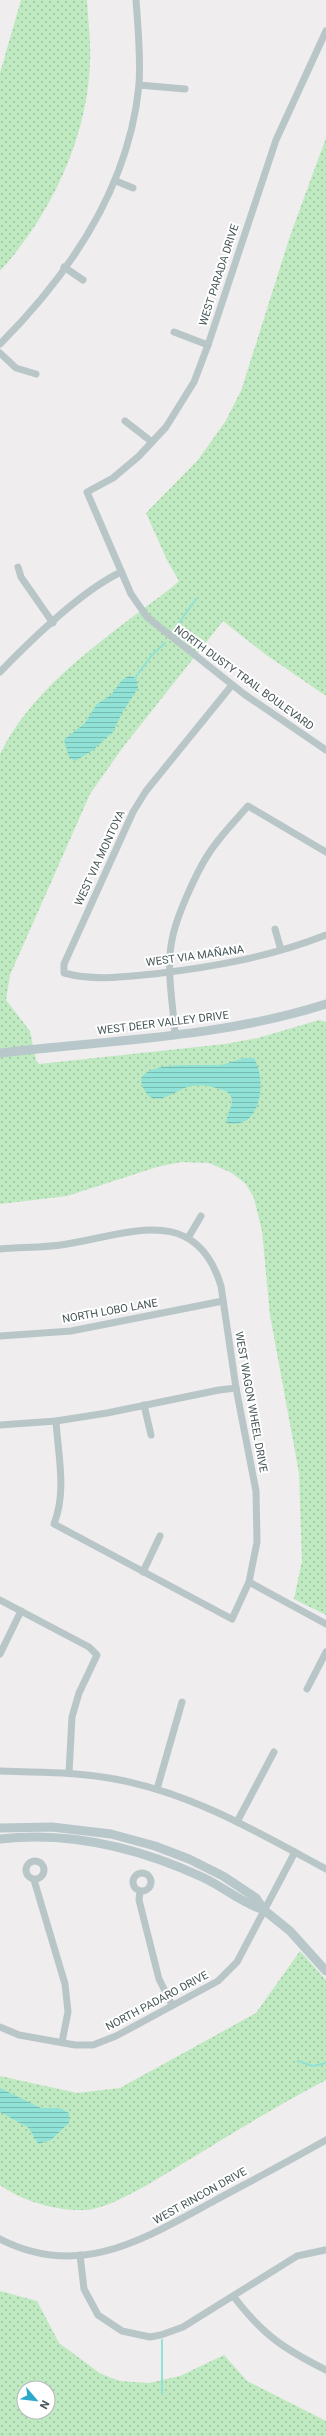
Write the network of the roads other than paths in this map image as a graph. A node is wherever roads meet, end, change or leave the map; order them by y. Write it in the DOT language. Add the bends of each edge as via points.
graph roads {
  1 [pos="136,0"];
  2 [pos="326,31"];
  3 [pos="139,85"];
  4 [pos="185,89"];
  5 [pos="116,181"];
  6 [pos="133,188"];
  7 [pos="64,267"];
  8 [pos="83,280"];
  9 [pos="174,332"];
  10 [pos="0,344"];
  11 [pos="208,345"];
  12 [pos="0,353"];
  13 [pos="36,374"];
  14 [pos="126,421"];
  15 [pos="152,442"];
  16 [pos="87,492"];
  17 [pos="18,567"];
  18 [pos="121,572"];
  19 [pos="53,622"];
  20 [pos="0,672"];
  21 [pos="232,685"];
  22 [pos="326,750"];
  23 [pos="326,852"];
  24 [pos="275,929"];
  25 [pos="326,935"];
  26 [pos="281,950"];
  27 [pos="171,972"];
  28 [pos="64,973"];
  29 [pos="326,1004"];
  30 [pos="175,1034"];
  31 [pos="0,1053"];
  32 [pos="201,1216"];
  33 [pos="188,1238"];
  34 [pos="0,1249"];
  35 [pos="223,1301"];
  36 [pos="0,1336"];
  37 [pos="236,1388"];
  38 [pos="144,1406"];
  39 [pos="56,1421"];
  40 [pos="0,1425"];
  41 [pos="151,1435"];
  42 [pos="160,1536"];
  43 [pos="143,1572"];
  44 [pos="249,1582"];
  45 [pos="0,1600"];
  46 [pos="21,1611"];
  47 [pos="326,1624"];
  48 [pos="326,1652"];
  49 [pos="0,1654"];
  50 [pos="307,1689"];
  51 [pos="182,1702"];
  52 [pos="274,1752"];
  53 [pos="0,1771"];
  54 [pos="69,1773"];
  55 [pos="157,1789"];
  56 [pos="237,1822"];
  57 [pos="0,1828"];
  58 [pos="0,1839"];
  59 [pos="295,1852"];
  60 [pos="326,1869"];
  61 [pos="34,1880"];
  62 [pos="140,1891"];
  63 [pos="264,1910"];
  64 [pos="326,1971"];
  65 [pos="172,2005"];
  66 [pos="0,2027"];
  67 [pos="62,2042"];
  68 [pos="326,2140"];
  69 [pos="0,2239"];
  70 [pos="325,2250"];
  71 [pos="80,2255"];
  72 [pos="234,2297"];
  73 [pos="326,2370"];
  1 -- 3 [label="street"];
  2 -- 11 [label="street, WEST PARADA DRIVE" via="276,140"];
  3 -- 4 [label="street"];
  3 -- 5 [label="street" via="127,144"];
  5 -- 6 [label="street"];
  5 -- 7 [label="street" via="91,230"];
  7 -- 8 [label="street"];
  7 -- 10 [label="street" via="32,312"];
  9 -- 11 [label="street"];
  11 -- 15 [label="street, WEST PARADA DRIVE" via="184,400 166,427"];
  12 -- 13 [label="street" via="16,368"];
  14 -- 15 [label="street"];
  15 -- 16 [label="street, WEST PARADA DRIVE" via="113,478"];
  16 -- 18 [label="street, NORTH DUSTY TRAIL BOULEVARD"];
  17 -- 19 [label="street" via="21,577"];
  18 -- 19 [label="street" via="101,581"];
  18 -- 21 [label="street, NORTH DUSTY TRAIL BOULEVARD" via="131,594 147,617"];
  19 -- 20 [label="street"];
  21 -- 22 [label="street, NORTH DUSTY TRAIL BOULEVARD"];
  21 -- 28 [label="street, WEST VIA MONTOYA" via="146,790 133,812 68,953"];
  23 -- 27 [label="street" via="248,806 208,854 194,883 172,940"];
  24 -- 26 [label="street"];
  25 -- 26 [label="street, WEST VIA MAÑANA"];
  26 -- 27 [label="street, WEST VIA MAÑANA" via="245,961"];
  27 -- 28 [label="street, WEST VIA MAÑANA" via="109,979 82,978"];
  27 -- 30 [label="street"];
  29 -- 30 [label="street, WEST DEER VALLEY DRIVE" via="262,1022 199,1033"];
  30 -- 31 [label="street, WEST DEER VALLEY DRIVE"];
  32 -- 33 [label="street"];
  33 -- 34 [label="street" via="162,1229 142,1229 66,1244"];
  33 -- 35 [label="street, WEST WAGON WHEEL DRIVE" via="203,1251 216,1270"];
  35 -- 36 [label="street, NORTH LOBO LANE" via="72,1330"];
  35 -- 37 [label="street, WEST WAGON WHEEL DRIVE"];
  37 -- 38 [label="street"];
  37 -- 44 [label="street, WEST WAGON WHEEL DRIVE" via="256,1491 257,1542"];
  38 -- 39 [label="street"];
  38 -- 41 [label="street"];
  39 -- 40 [label="street"];
  39 -- 43 [label="street" via="62,1490 54,1524"];
  42 -- 43 [label="street"];
  43 -- 44 [label="street, WEST WAGON WHEEL DRIVE" via="232,1619"];
  44 -- 47 [label="street"];
  45 -- 46 [label="street"];
  46 -- 49 [label="street"];
  46 -- 54 [label="street" via="89,1647 97,1655 78,1693 72,1717"];
  48 -- 50 [label="street"];
  51 -- 55 [label="street"];
  52 -- 56 [label="street"];
  53 -- 54 [label="street"];
  54 -- 55 [label="street" via="110,1778"];
  55 -- 56 [label="street" via="194,1801"];
  56 -- 59 [label="street"];
  57 -- 63 [label="street" via="72,1828 110,1834 155,1846 189,1859 234,1883 256,1898"];
  58 -- 63 [label="street" via="70,1839 131,1850 189,1871 251,1906"];
  59 -- 60 [label="street"];
  59 -- 63 [label="street, NORTH PADARO DRIVE"];
  61 -- 67 [label="street" via="68,2001 67,2025"];
  62 -- 65 [label="street" via="139,1900 157,1971"];
  63 -- 64 [label="street" via="290,1932"];
  63 -- 65 [label="street, NORTH PADARO DRIVE" via="237,1962 228,1972 218,1981"];
  65 -- 67 [label="street, NORTH PADARO DRIVE" via="104,2042 84,2046"];
  66 -- 67 [label="street, NORTH PADARO DRIVE" via="19,2035"];
  68 -- 71 [label="street, WEST RINCON DRIVE" via="141,2240 116,2250"];
  69 -- 71 [label="street, WEST RINCON DRIVE" via="36,2252"];
  70 -- 72 [label="street" via="297,2256"];
  71 -- 72 [label="street" via="82,2281 91,2307 105,2321 132,2334 150,2337 171,2332"];
  72 -- 73 [label="street" via="257,2325 282,2347"];
}
